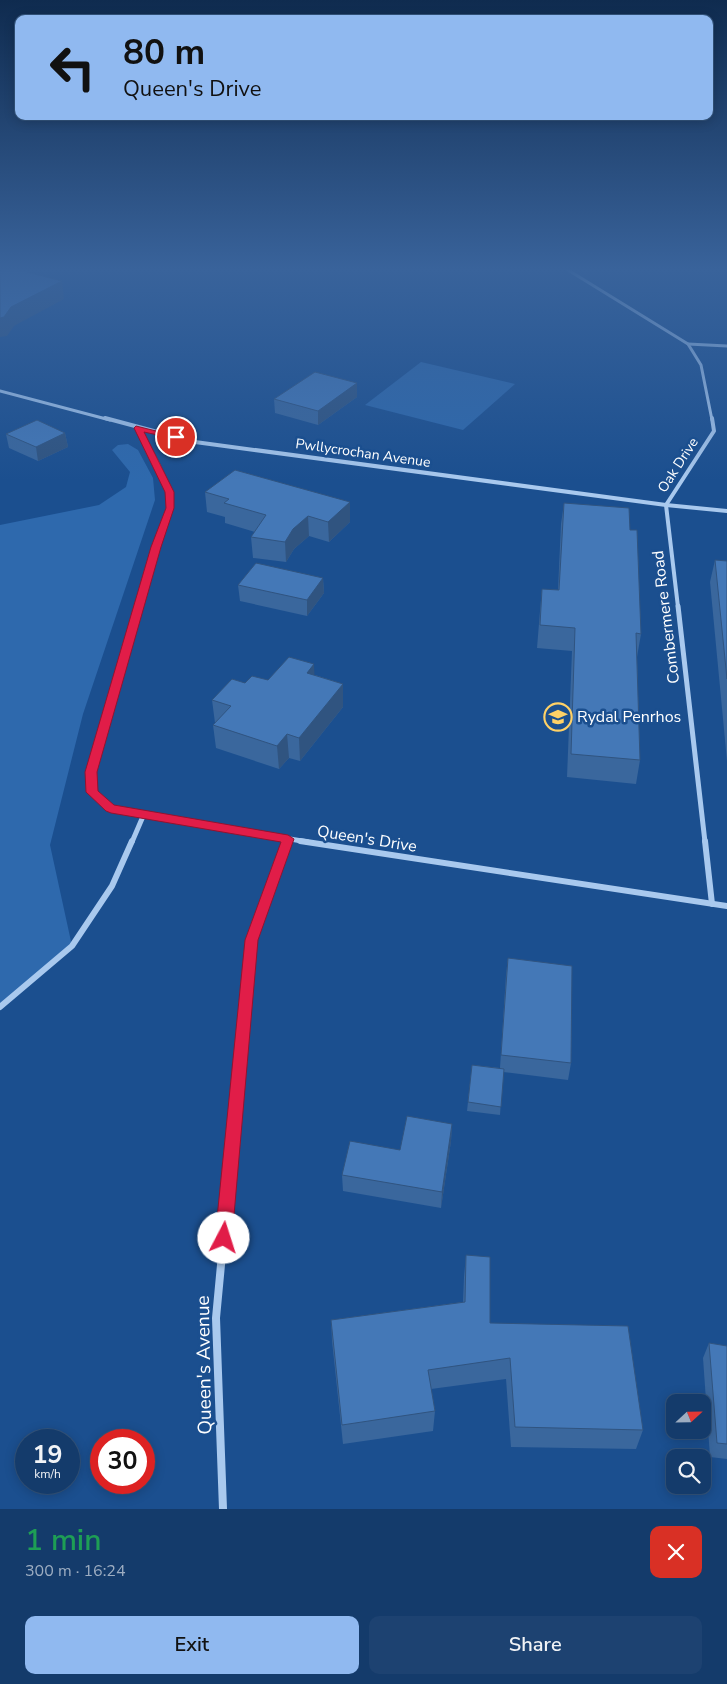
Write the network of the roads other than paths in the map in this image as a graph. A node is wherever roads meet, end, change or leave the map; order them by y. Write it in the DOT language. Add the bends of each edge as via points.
graph roads {
  1 [pos="682,340"];
  2 [pos="688,344"];
  3 [pos="727,346"];
  4 [pos="0,391"];
  5 [pos="138,428"];
  6 [pos="666,505"];
  7 [pos="727,511"];
  8 [pos="144,814"];
  9 [pos="288,839"];
  10 [pos="712,904"];
  11 [pos="727,906"];
  12 [pos="0,1007"];
  13 [pos="223,1509"];
  1 -- 2 [label="street, Oak Drive"];
  2 -- 3 [label="street"];
  2 -- 6 [label="street, Oak Drive" via="701,365 714,431"];
  4 -- 5 [label="street, Pwllycrochan Avenue"];
  5 -- 6 [label="street, Pwllycrochan Avenue" via="195,442"];
  5 -- 8 [label="street, Queen's Drive" via="170,492 170,508 91,772 92,792 111,808"];
  6 -- 7 [label="street, Pwllycrochan Avenue"];
  6 -- 10 [label="street, Combermere Road"];
  8 -- 9 [label="street, Queen's Drive"];
  8 -- 12 [label="street" via="112,886 72,946"];
  9 -- 10 [label="street, Queen's Drive"];
  9 -- 13 [label="street, Queen's Avenue" via="251,950 216,1318"];
  10 -- 11 [label="street, Queen's Drive"];
}
